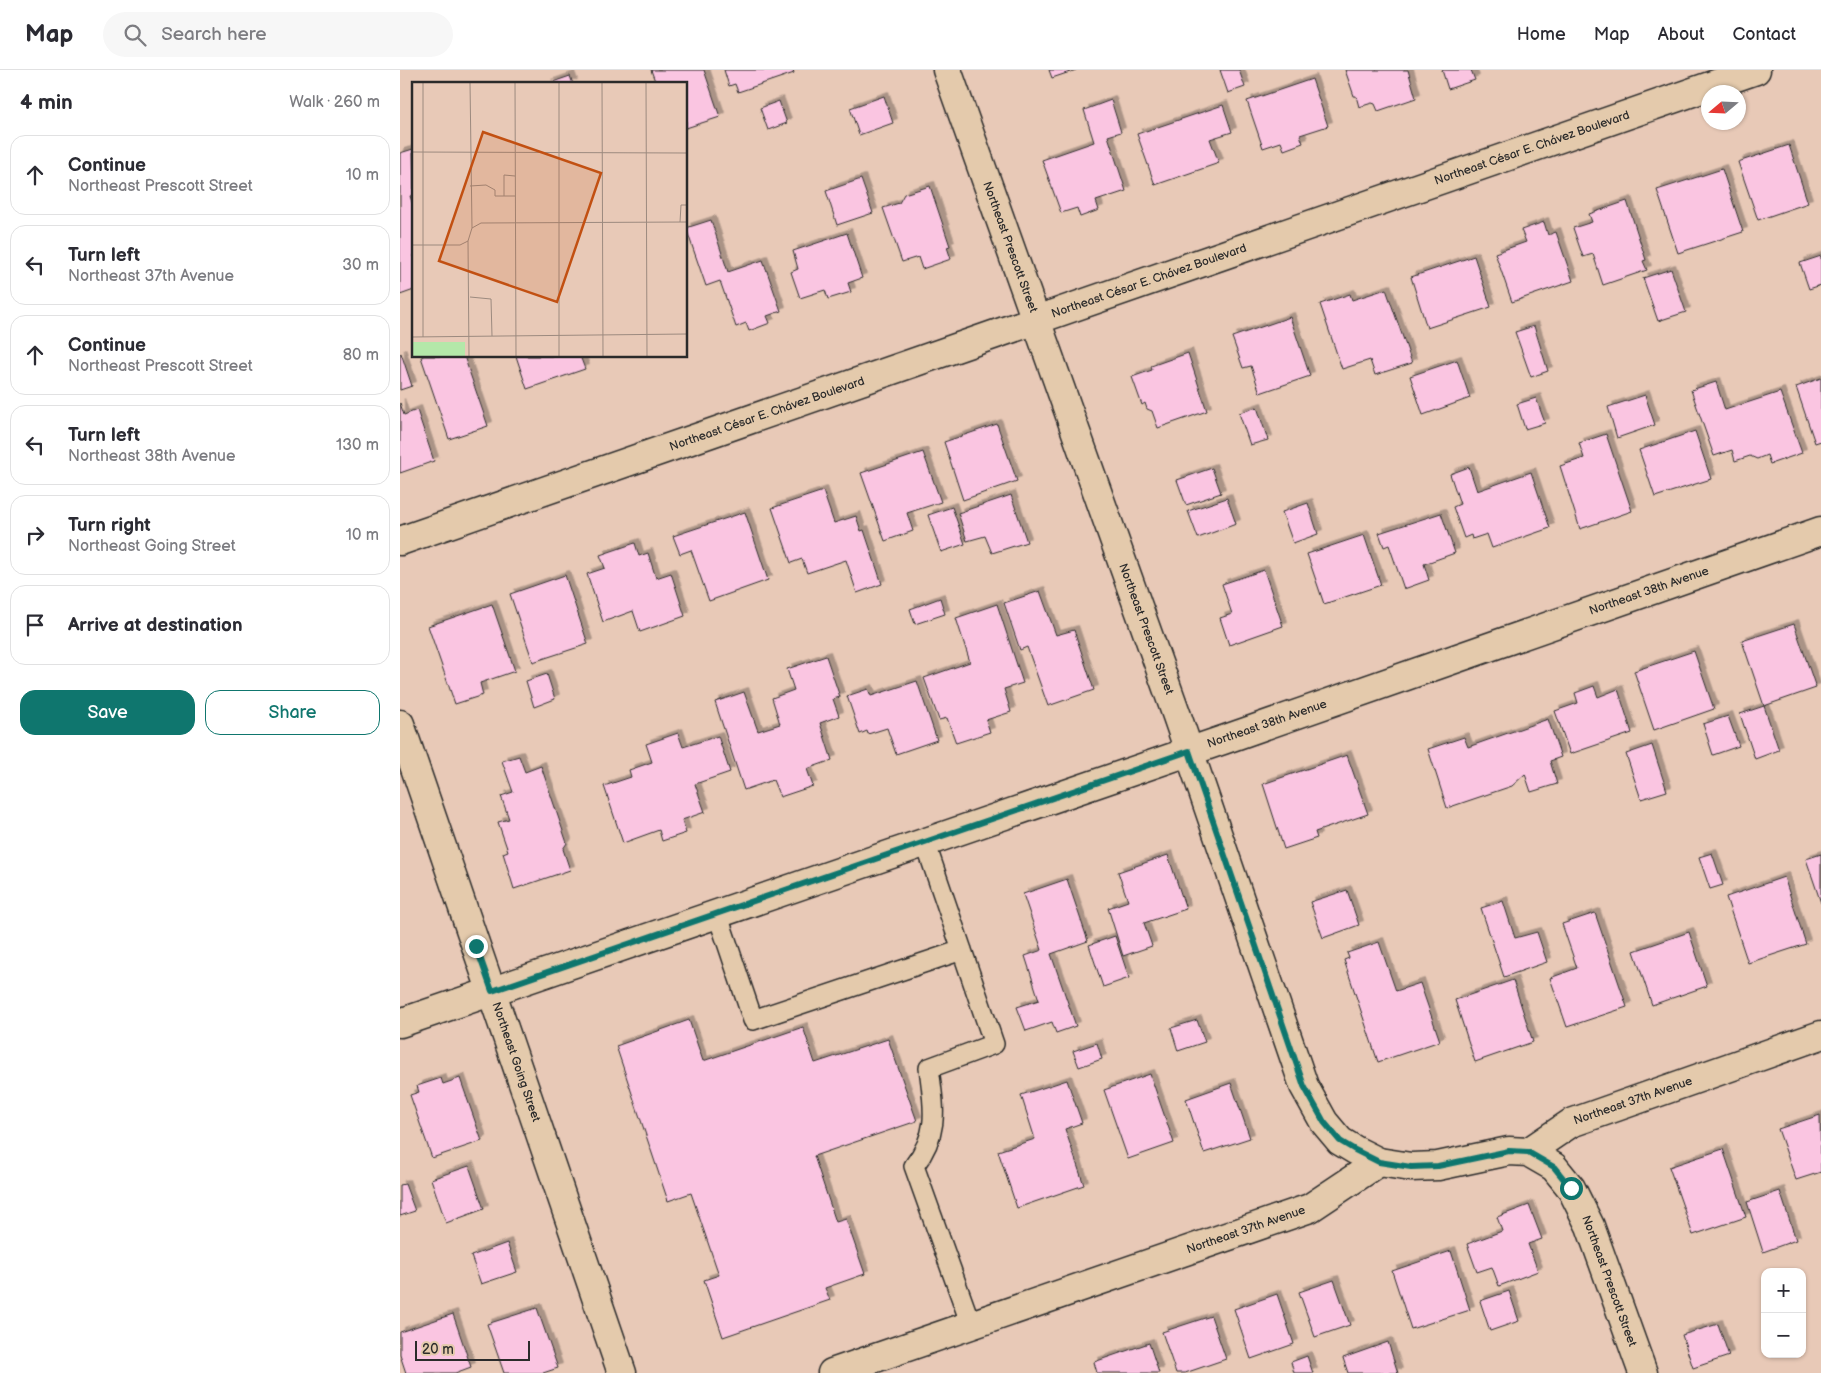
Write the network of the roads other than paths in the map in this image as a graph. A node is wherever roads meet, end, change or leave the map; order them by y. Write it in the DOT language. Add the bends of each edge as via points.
graph roads {
  1 [pos="947,70"];
  2 [pos="1756,70"];
  3 [pos="1036,321"];
  4 [pos="1821,531"];
  5 [pos="400,541"];
  6 [pos="400,724"];
  7 [pos="1189,751"];
  8 [pos="925,842"];
  9 [pos="718,913"];
  10 [pos="962,950"];
  11 [pos="492,991"];
  12 [pos="400,1022"];
  13 [pos="1821,1035"];
  14 [pos="1528,1152"];
  15 [pos="1379,1162"];
  16 [pos="971,1325"];
  17 [pos="622,1373"];
  18 [pos="832,1373"];
  19 [pos="1643,1373"];
  1 -- 3 [label="street, Northeast Prescott Street"];
  2 -- 3 [label="street, Northeast César E. Chávez Boulevard"];
  3 -- 5 [label="street, Northeast César E. Chávez Boulevard"];
  3 -- 7 [label="street, Northeast Prescott Street"];
  4 -- 7 [label="street, Northeast 38th Avenue"];
  6 -- 11 [label="street, Northeast Going Street"];
  7 -- 8 [label="street, Northeast 38th Avenue"];
  7 -- 15 [label="street, Northeast Prescott Street" via="1304,1086 1324,1122 1340,1141"];
  8 -- 9 [label="street, Northeast 38th Avenue"];
  8 -- 10 [label="lane"];
  9 -- 10 [label="lane" via="753,1020"];
  9 -- 11 [label="street, Northeast 38th Avenue"];
  10 -- 16 [label="lane" via="994,1044 929,1068 934,1104 933,1129 925,1152 914,1166"];
  11 -- 12 [label="street, Northeast 38th Avenue"];
  11 -- 17 [label="street, Northeast Going Street"];
  13 -- 14 [label="street, Northeast 37th Avenue" via="1571,1123"];
  14 -- 15 [label="street" via="1509,1151 1438,1166 1411,1167"];
  14 -- 19 [label="street, Northeast Prescott Street" via="1554,1167 1571,1188 1590,1226"];
  15 -- 16 [label="street, Northeast 37th Avenue" via="1310,1208"];
  16 -- 18 [label="street, Northeast 37th Avenue"];
}
